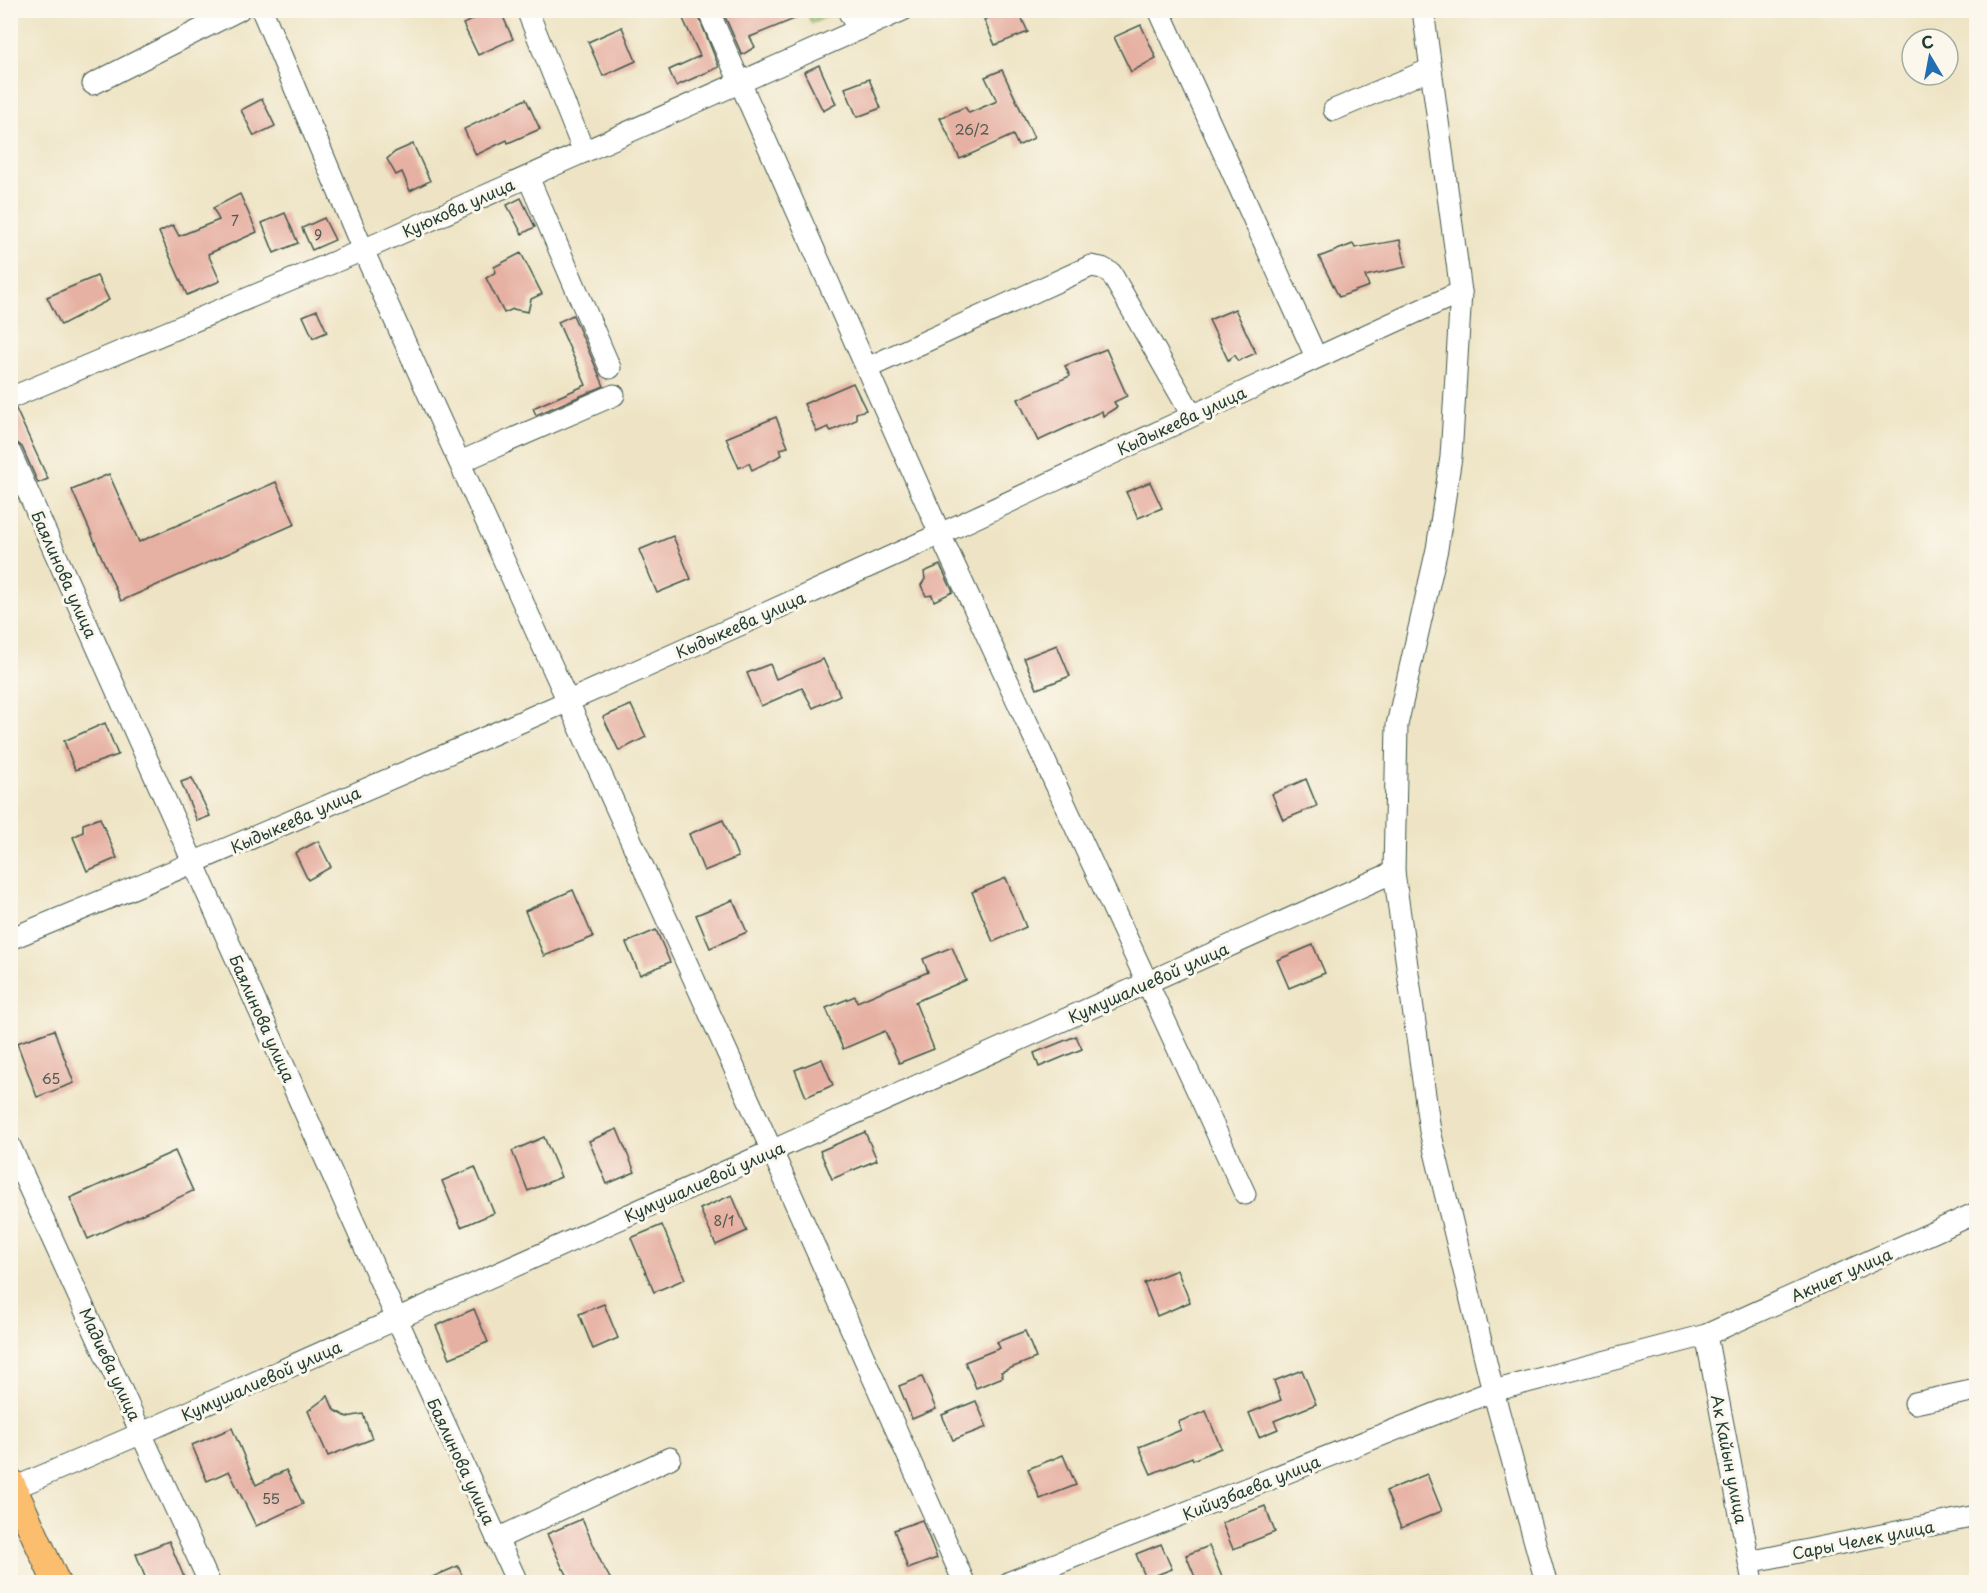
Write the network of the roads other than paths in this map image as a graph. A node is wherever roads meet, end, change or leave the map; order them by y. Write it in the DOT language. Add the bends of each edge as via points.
graph roads {
  1 [pos="239,10"];
  2 [pos="262,10"];
  3 [pos="527,10"];
  4 [pos="708,10"];
  5 [pos="848,10"];
  6 [pos="903,10"];
  7 [pos="1159,10"];
  8 [pos="1423,10"];
  9 [pos="858,30"];
  10 [pos="1431,69"];
  11 [pos="741,83"];
  12 [pos="93,84"];
  13 [pos="1334,110"];
  14 [pos="584,152"];
  15 [pos="528,177"];
  16 [pos="363,250"];
  17 [pos="1461,292"];
  18 [pos="1316,357"];
  19 [pos="610,368"];
  20 [pos="867,368"];
  21 [pos="614,395"];
  22 [pos="10,398"];
  23 [pos="1192,415"];
  24 [pos="10,452"];
  25 [pos="460,462"];
  26 [pos="940,534"];
  27 [pos="569,700"];
  28 [pos="194,863"];
  29 [pos="1394,872"];
  30 [pos="10,939"];
  31 [pos="1147,982"];
  32 [pos="10,1146"];
  33 [pos="772,1151"];
  34 [pos="1245,1194"];
  35 [pos="1977,1212"];
  36 [pos="397,1319"];
  37 [pos="1706,1335"];
  38 [pos="1977,1390"];
  39 [pos="1493,1391"];
  40 [pos="1915,1403"];
  41 [pos="142,1433"];
  42 [pos="670,1458"];
  43 [pos="12,1485"];
  44 [pos="1977,1516"];
  45 [pos="497,1539"];
  46 [pos="1749,1562"];
  47 [pos="56,1582"];
  48 [pos="209,1582"];
  49 [pos="517,1582"];
  50 [pos="964,1582"];
  51 [pos="1010,1582"];
  52 [pos="1546,1582"];
  53 [pos="1753,1582"];
  1 -- 12 [label="street"];
  2 -- 16 [label="street"];
  3 -- 14 [label="street"];
  4 -- 11 [label="street"];
  5 -- 9 [label="street"];
  6 -- 9 [label="street, Куюкова улица"];
  7 -- 18 [label="street"];
  8 -- 10 [label="street"];
  9 -- 11 [label="street, Куюкова улица"];
  10 -- 13 [label="street"];
  10 -- 17 [label="street"];
  11 -- 14 [label="street, Куюкова улица"];
  11 -- 20 [label="street"];
  14 -- 15 [label="street, Куюкова улица"];
  15 -- 16 [label="street, Куюкова улица"];
  15 -- 19 [label="street"];
  16 -- 22 [label="street, Куюкова улица"];
  16 -- 25 [label="street"];
  17 -- 18 [label="street, Кыдыкеева улица"];
  17 -- 29 [label="street" via="1451,457 1437,549 1397,724"];
  18 -- 23 [label="street, Кыдыкеева улица"];
  20 -- 23 [label="street" via="1091,266 1111,273"];
  20 -- 26 [label="street"];
  21 -- 25 [label="street"];
  23 -- 26 [label="street, Кыдыкеева улица"];
  24 -- 28 [label="street, Баялинова улица"];
  25 -- 27 [label="street"];
  26 -- 27 [label="street, Кыдыкеева улица"];
  26 -- 31 [label="street"];
  27 -- 28 [label="street, Кыдыкеева улица"];
  27 -- 33 [label="street"];
  28 -- 30 [label="street, Кыдыкеева улица"];
  28 -- 36 [label="street, Баялинова улица"];
  29 -- 31 [label="street, Кумушалиевой улица"];
  29 -- 39 [label="street" via="1430,1131"];
  31 -- 33 [label="street, Кумушалиевой улица"];
  31 -- 34 [label="street"];
  32 -- 41 [label="street, Мадиева улица"];
  33 -- 36 [label="street, Кумушалиевой улица"];
  33 -- 50 [label="street"];
  35 -- 37 [label="street, Акниет улица"];
  36 -- 41 [label="street, Кумушалиевой улица"];
  36 -- 45 [label="street, Баялинова улица"];
  37 -- 39 [label="street, Акниет улица"];
  37 -- 46 [label="street, Ак Кайын улица"];
  38 -- 40 [label="street"];
  39 -- 51 [label="street, Кийизбаева улица"];
  39 -- 52 [label="street"];
  41 -- 43 [label="street, Кумушалиевой улица"];
  41 -- 48 [label="street, Мадиева улица"];
  42 -- 45 [label="street"];
  43 -- 47 [label="main road"];
  44 -- 46 [label="street, Сары Челек улица"];
  45 -- 49 [label="street, Баялинова улица"];
  46 -- 53 [label="street, Ак Кайын улица"];
}
